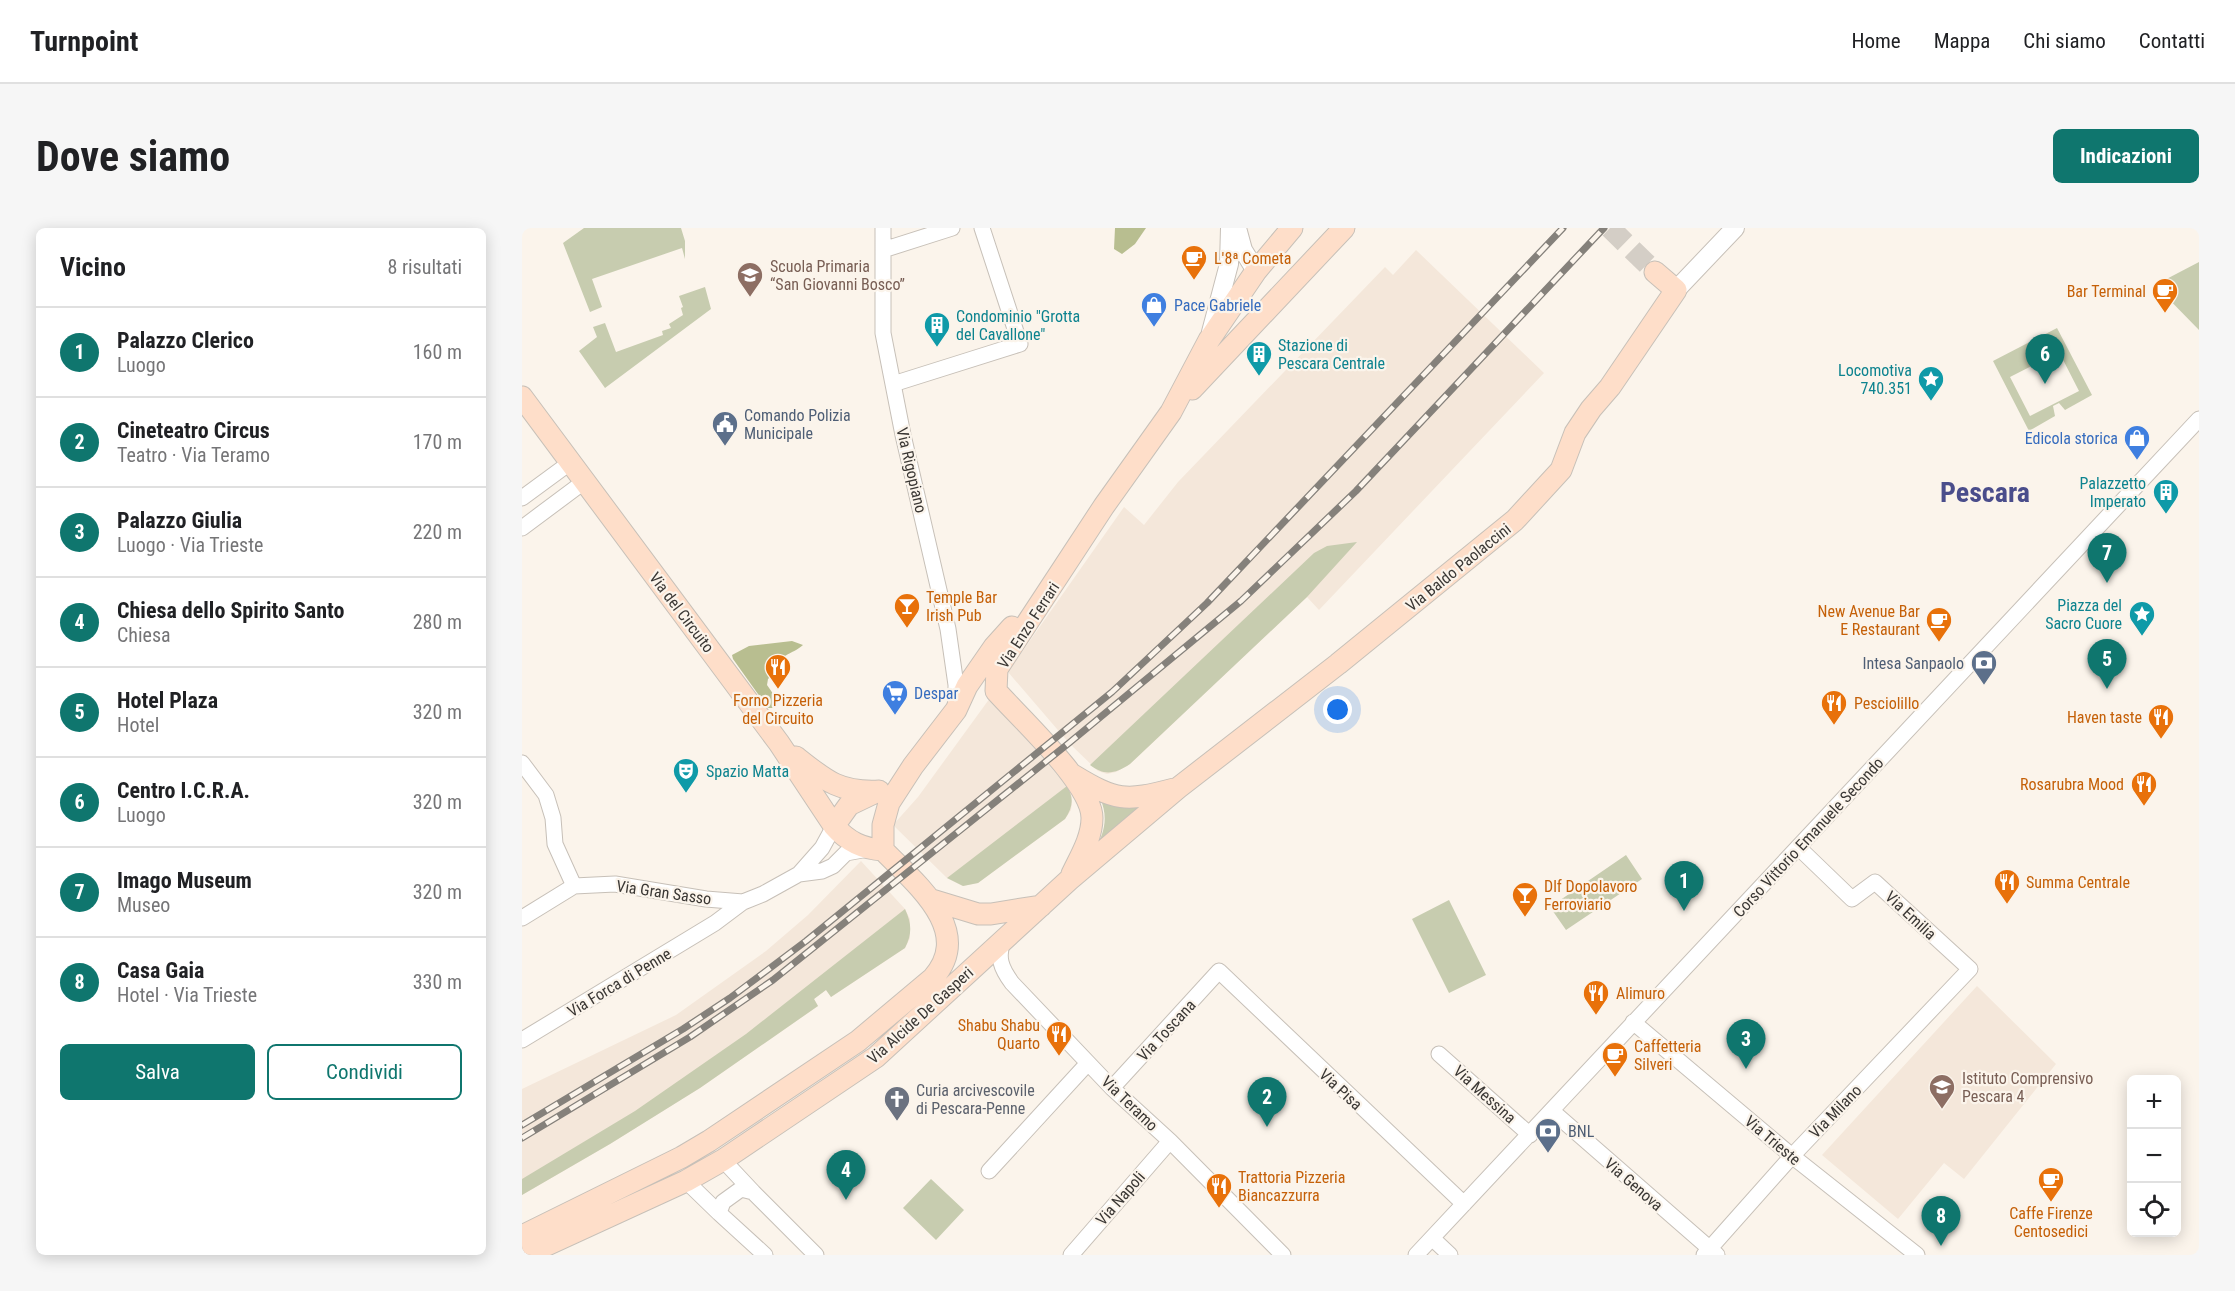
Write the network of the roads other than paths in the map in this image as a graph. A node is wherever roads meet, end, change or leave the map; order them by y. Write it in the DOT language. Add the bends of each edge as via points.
graph roads {
  1 [pos="883,228"];
  2 [pos="952,228"];
  3 [pos="982,228"];
  4 [pos="1230,228"];
  5 [pos="1237,228"];
  6 [pos="1292,228"];
  7 [pos="1344,228"];
  8 [pos="1735,228"];
  9 [pos="883,250"];
  10 [pos="1256,271"];
  11 [pos="1655,272"];
  12 [pos="1286,288"];
  13 [pos="1676,290"];
  14 [pos="1239,297"];
  15 [pos="1259,316"];
  16 [pos="1209,340"];
  17 [pos="893,384"];
  18 [pos="522,397"];
  19 [pos="1170,412"];
  20 [pos="2199,419"];
  21 [pos="571,462"];
  22 [pos="585,481"];
  23 [pos="522,498"];
  24 [pos="522,528"];
  25 [pos="1075,554"];
  26 [pos="996,691"];
  27 [pos="956,710"];
  28 [pos="779,743"];
  29 [pos="522,763"];
  30 [pos="1072,775"];
  31 [pos="1178,788"];
  32 [pos="884,797"];
  33 [pos="834,826"];
  34 [pos="1798,847"];
  35 [pos="876,850"];
  36 [pos="799,874"];
  37 [pos="1069,880"];
  38 [pos="574,886"];
  39 [pos="706,899"];
  40 [pos="932,900"];
  41 [pos="743,902"];
  42 [pos="1041,906"];
  43 [pos="522,918"];
  44 [pos="715,923"];
  45 [pos="1003,940"];
  46 [pos="1970,969"];
  47 [pos="1220,971"];
  48 [pos="1633,1022"];
  49 [pos="522,1040"];
  50 [pos="1439,1054"];
  51 [pos="1088,1063"];
  52 [pos="1112,1088"];
  53 [pos="1552,1111"];
  54 [pos="1530,1135"];
  55 [pos="1170,1142"];
  56 [pos="1792,1156"];
  57 [pos="723,1160"];
  58 [pos="989,1171"];
  59 [pos="686,1181"];
  60 [pos="753,1192"];
  61 [pos="1464,1204"];
  62 [pos="719,1213"];
  63 [pos="522,1236"];
  64 [pos="1432,1238"];
  65 [pos="557,1248"];
  66 [pos="1710,1253"];
  67 [pos="525,1255"];
  68 [pos="765,1255"];
  69 [pos="816,1255"];
  70 [pos="1071,1255"];
  71 [pos="1283,1255"];
  72 [pos="1416,1255"];
  73 [pos="1450,1255"];
  74 [pos="1917,1255"];
  1 -- 9 [label="street, Via Rigopiano"];
  2 -- 9 [label="street"];
  3 -- 17 [label="street" via="1020,344"];
  4 -- 16 [label="street" via="1229,264"];
  5 -- 10 [label="street" via="1243,250"];
  6 -- 10 [label="main road, Via Enzo Ferrari"];
  7 -- 12 [label="main road, Via Enzo Ferrari"];
  8 -- 13 [label="street"];
  9 -- 17 [label="street, Via Rigopiano" via="883,333"];
  10 -- 12 [label="main road" via="1272,288"];
  10 -- 14 [label="main road, Via Enzo Ferrari"];
  11 -- 13 [label="main road"];
  12 -- 15 [label="main road, Via Enzo Ferrari"];
  13 -- 31 [label="main road, Via Baldo Paolaccini" via="1575,433 1561,470 1515,520"];
  14 -- 15 [label="main road" via="1250,292 1260,296 1263,305"];
  14 -- 16 [label="main road, Via Enzo Ferrari"];
  15 -- 19 [label="main road, Via Enzo Ferrari"];
  16 -- 19 [label="main road, Via Enzo Ferrari"];
  17 -- 27 [label="street, Via Rigopiano" via="948,629"];
  18 -- 21 [label="main road, Via del Circuito"];
  19 -- 25 [label="main road, Via Enzo Ferrari"];
  20 -- 34 [label="street, Corso Vittorio Emanuele Secondo"];
  21 -- 22 [label="main road, Via del Circuito"];
  21 -- 23 [label="street"];
  22 -- 24 [label="street"];
  22 -- 28 [label="main road, Via del Circuito"];
  25 -- 26 [label="main road, Via Enzo Ferrari" via="997,669"];
  25 -- 27 [label="main road, Via Enzo Ferrari" via="994,647"];
  26 -- 27 [label="main road, Via Enzo Ferrari" via="974,698"];
  26 -- 30 [label="main road, Via Alcide De Gasperi"];
  27 -- 32 [label="main road, Via Enzo Ferrari"];
  28 -- 32 [label="main road, Via del Circuito" via="823,779"];
  28 -- 33 [label="main road, Via del Circuito"];
  29 -- 38 [label="street" via="546,795 555,844"];
  30 -- 31 [label="main road, Via Baldo Paolaccini" via="1123,797 1149,796"];
  30 -- 37 [label="main road, Via Alcide De Gasperi" via="1085,795 1092,819"];
  31 -- 37 [label="main road, Via Baldo Paolaccini"];
  32 -- 33 [label="main road" via="849,805"];
  32 -- 35 [label="main road" via="883,825"];
  33 -- 35 [label="main road, Via del Circuito" via="844,837"];
  33 -- 36 [label="street, Via Forca di Penne" via="822,848"];
  34 -- 46 [label="street, Via Emilia" via="1852,899 1875,882"];
  34 -- 48 [label="street, Corso Vittorio Emanuele Secondo"];
  35 -- 36 [label="street, Via Forca di Penne" via="846,852 833,866"];
  35 -- 40 [label="main road"];
  36 -- 41 [label="street, Via Forca di Penne"];
  37 -- 42 [label="main road, Via Alcide De Gasperi"];
  38 -- 39 [label="street, Via Gran Sasso" via="615,884"];
  38 -- 43 [label="street, Via Gran Sasso"];
  39 -- 41 [label="street, Via Gran Sasso"];
  39 -- 44 [label="street" via="717,909"];
  40 -- 42 [label="main road" via="978,914"];
  40 -- 63 [label="main road, Via Alcide De Gasperi" via="943,921 946,949 939,972 918,992 858,1041 682,1157"];
  41 -- 44 [label="street, Via Forca di Penne"];
  42 -- 45 [label="main road, Via Alcide De Gasperi"];
  44 -- 49 [label="street, Via Forca di Penne"];
  45 -- 51 [label="street, Via Teramo" via="999,950 1003,970"];
  45 -- 57 [label="main road, Via Alcide De Gasperi" via="876,1057"];
  46 -- 56 [label="street, Via Milano"];
  47 -- 52 [label="street, Via Toscana"];
  47 -- 61 [label="street, Via Pisa"];
  48 -- 53 [label="street, Corso Vittorio Emanuele Secondo"];
  48 -- 56 [label="street, Via Trieste"];
  50 -- 54 [label="street, Via Messina"];
  51 -- 52 [label="street, Via Teramo"];
  51 -- 58 [label="street"];
  52 -- 55 [label="street, Via Teramo"];
  53 -- 54 [label="street, Corso Vittorio Emanuele Secondo"];
  53 -- 66 [label="street, Via Genova"];
  54 -- 61 [label="street, Corso Vittorio Emanuele Secondo"];
  55 -- 70 [label="street, Via Napoli"];
  55 -- 71 [label="street, Via Teramo"];
  56 -- 66 [label="street, Via Milano"];
  56 -- 74 [label="street, Via Trieste"];
  57 -- 59 [label="main road, Via Alcide De Gasperi"];
  57 -- 60 [label="street"];
  59 -- 62 [label="street"];
  59 -- 65 [label="main road, Via Alcide De Gasperi"];
  60 -- 62 [label="street" via="741,1189 723,1202"];
  60 -- 69 [label="street"];
  61 -- 64 [label="street, Corso Vittorio Emanuele Secondo"];
  62 -- 68 [label="street"];
  64 -- 72 [label="street, Corso Vittorio Emanuele Secondo"];
  64 -- 73 [label="street"];
  65 -- 67 [label="main road, Via Alcide De Gasperi"];
}
